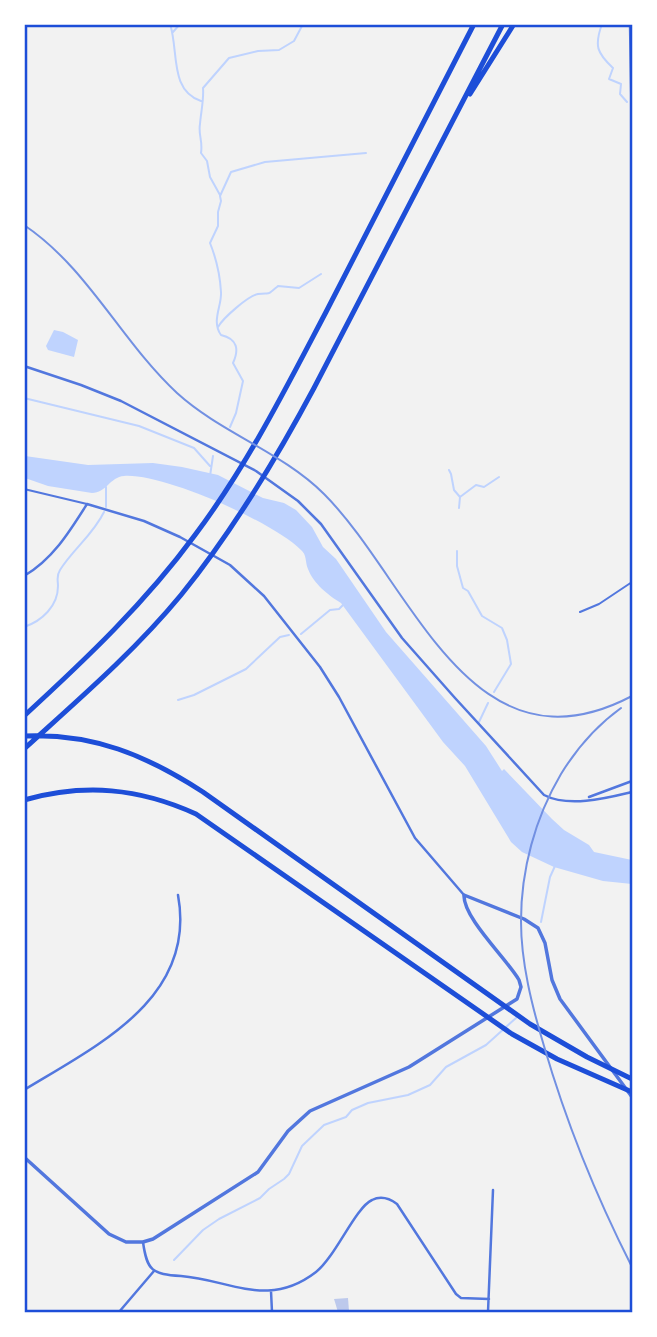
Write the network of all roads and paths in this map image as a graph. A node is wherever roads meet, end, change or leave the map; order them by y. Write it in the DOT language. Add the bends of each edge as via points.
graph roads {
  1 [pos="474,24"];
  2 [pos="503,24"];
  3 [pos="514,24"];
  4 [pos="630,24"];
  5 [pos="631,50"];
  6 [pos="452,123"];
  7 [pos="632,136"];
  8 [pos="24,366"];
  9 [pos="24,489"];
  10 [pos="87,504"];
  11 [pos="24,576"];
  12 [pos="632,582"];
  13 [pos="580,612"];
  14 [pos="24,716"];
  15 [pos="24,736"];
  16 [pos="24,749"];
  17 [pos="632,781"];
  18 [pos="632,792"];
  19 [pos="24,800"];
  20 [pos="579,800"];
  21 [pos="178,895"];
  22 [pos="464,895"];
  23 [pos="632,1079"];
  24 [pos="24,1090"];
  25 [pos="632,1095"];
  26 [pos="24,1157"];
  27 [pos="493,1190"];
  28 [pos="143,1242"];
  29 [pos="153,1271"];
  30 [pos="271,1291"];
  31 [pos="489,1299"];
  32 [pos="120,1312"];
  33 [pos="272,1312"];
  34 [pos="488,1312"];
  1 -- 14 [label="highway" via="284,390 224,495 157,584 110,636"];
  2 -- 6 [label="highway"];
  3 -- 6 [label="highway"];
  4 -- 5 [label="street"];
  5 -- 7 [label="street"];
  6 -- 16 [label="highway" via="294,426 245,508 180,597 127,654"];
  8 -- 20 [label="street" via="121,401 286,491 321,524 402,638 539,791 557,800"];
  9 -- 10 [label="lane"];
  10 -- 11 [label="street" via="56,549"];
  10 -- 22 [label="street" via="180,537 230,565 264,596 339,697 415,838"];
  12 -- 13 [label="lane"];
  15 -- 23 [label="highway" via="79,738 126,751 178,776 559,1042"];
  17 -- 20 [label="street"];
  18 -- 20 [label="street"];
  19 -- 25 [label="highway" via="70,791 113,790 184,809 512,1034"];
  21 -- 24 [label="street" via="177,950 154,993 124,1027"];
  22 -- 25 [label="street" via="538,928 559,999"];
  22 -- 28 [label="street" via="464,904 519,980 520,993 514,1003 409,1067 310,1111 288,1130 258,1172"];
  26 -- 28 [label="street" via="109,1234 127,1242"];
  27 -- 31 [label="street"];
  28 -- 29 [label="street"];
  29 -- 30 [label="street" via="244,1290"];
  29 -- 32 [label="street"];
  30 -- 31 [label="street" via="315,1273 369,1202 384,1198 397,1204 456,1294"];
  30 -- 33 [label="street"];
  31 -- 34 [label="street"];
}
